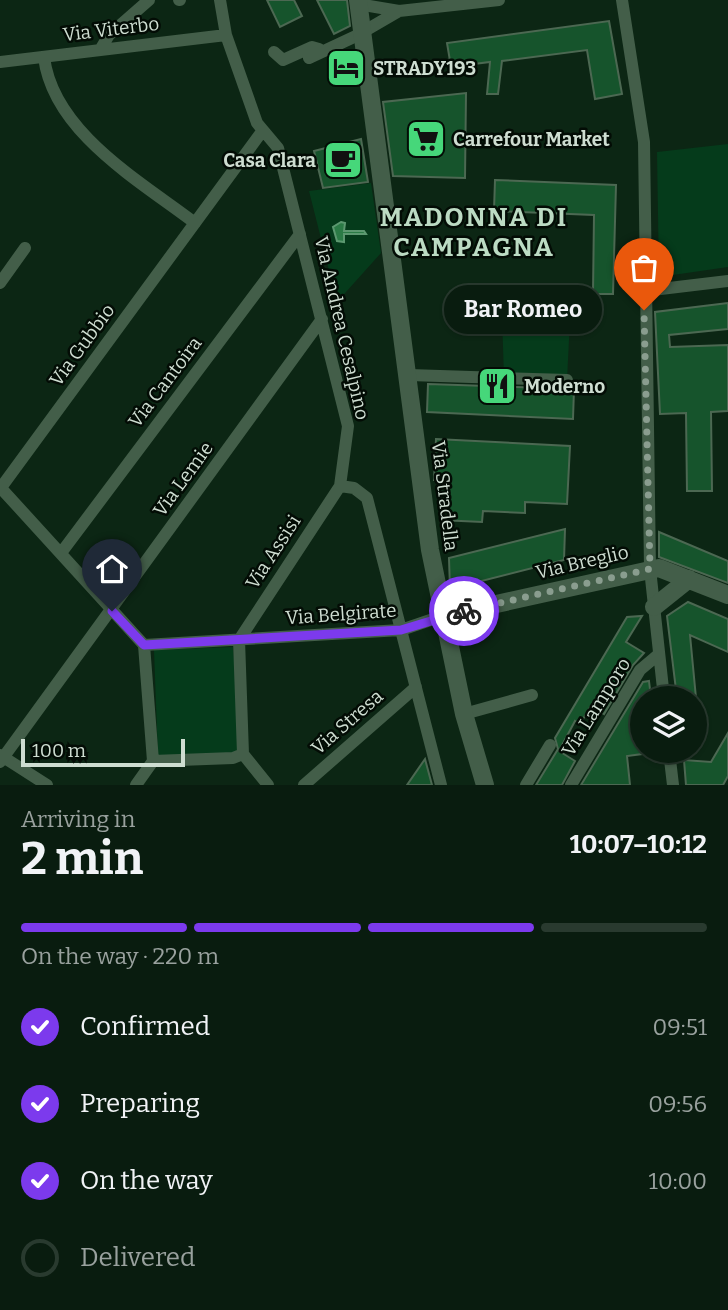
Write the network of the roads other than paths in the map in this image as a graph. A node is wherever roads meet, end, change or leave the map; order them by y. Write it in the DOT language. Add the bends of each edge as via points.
graph roads {
  1 [pos="149,0"];
  2 [pos="220,0"];
  3 [pos="492,0"];
  4 [pos="622,0"];
  5 [pos="358,2"];
  6 [pos="399,11"];
  7 [pos="362,33"];
  8 [pos="226,35"];
  9 [pos="100,50"];
  10 [pos="326,50"];
  11 [pos="274,52"];
  12 [pos="44,57"];
  13 [pos="309,58"];
  14 [pos="0,62"];
  15 [pos="263,130"];
  16 [pos="195,223"];
  17 [pos="300,234"];
  18 [pos="25,248"];
  19 [pos="728,281"];
  20 [pos="0,283"];
  21 [pos="644,291"];
  22 [pos="322,319"];
  23 [pos="408,375"];
  24 [pos="567,380"];
  25 [pos="340,486"];
  26 [pos="0,488"];
  27 [pos="61,553"];
  28 [pos="650,569"];
  29 [pos="689,579"];
  30 [pos="728,595"];
  31 [pos="654,607"];
  32 [pos="112,611"];
  33 [pos="442,616"];
  34 [pos="401,630"];
  35 [pos="239,640"];
  36 [pos="144,645"];
  37 [pos="659,654"];
  38 [pos="663,686"];
  39 [pos="416,687"];
  40 [pos="532,695"];
  41 [pos="464,714"];
  42 [pos="550,745"];
  43 [pos="243,754"];
  44 [pos="1,758"];
  45 [pos="153,761"];
  46 [pos="670,763"];
  47 [pos="47,785"];
  48 [pos="136,785"];
  49 [pos="268,785"];
  50 [pos="304,785"];
  51 [pos="441,785"];
  52 [pos="485,785"];
  53 [pos="526,785"];
  54 [pos="570,785"];
  55 [pos="673,785"];
  1 -- 9 [label="street" via="108,35"];
  2 -- 8 [label="street"];
  3 -- 6 [label="street"];
  4 -- 21 [label="street" via="644,142"];
  5 -- 6 [label="street"];
  5 -- 7 [label="street, Via Stradella"];
  6 -- 7 [label="street"];
  7 -- 10 [label="street"];
  7 -- 23 [label="street, Via Stradella"];
  8 -- 9 [label="street, Via Viterbo"];
  8 -- 15 [label="street"];
  9 -- 12 [label="street, Via Viterbo"];
  10 -- 11 [label="street" via="313,47 283,60"];
  10 -- 13 [label="street"];
  12 -- 14 [label="street, Via Viterbo"];
  12 -- 16 [label="street" via="51,86 85,139"];
  15 -- 16 [label="street, Via Gubbio"];
  15 -- 17 [label="street, Via Andrea Cesalpino" via="278,148"];
  16 -- 26 [label="street, Via Gubbio"];
  17 -- 22 [label="street, Via Andrea Cesalpino"];
  17 -- 27 [label="street, Via Cantoira"];
  18 -- 20 [label="street"];
  19 -- 21 [label="street"];
  21 -- 28 [label="street"];
  22 -- 25 [label="street, Via Andrea Cesalpino" via="348,426"];
  22 -- 32 [label="street, Via Lemie"];
  23 -- 24 [label="street"];
  23 -- 33 [label="street, Via Stradella"];
  25 -- 34 [label="street" via="354,488 367,498"];
  25 -- 35 [label="street, Via Assisi"];
  26 -- 27 [label="street"];
  27 -- 32 [label="street"];
  28 -- 29 [label="street, Via Breglio"];
  28 -- 31 [label="street"];
  28 -- 33 [label="street, Via Breglio"];
  29 -- 30 [label="street, Via Breglio"];
  29 -- 31 [label="street"];
  31 -- 37 [label="street"];
  32 -- 36 [label="street"];
  32 -- 44 [label="street, Via Lemie"];
  33 -- 34 [label="street, Via Belgirate"];
  33 -- 41 [label="street, Via Stradella"];
  34 -- 35 [label="street, Via Belgirate"];
  34 -- 39 [label="street"];
  35 -- 36 [label="street, Via Belgirate"];
  35 -- 43 [label="street"];
  36 -- 45 [label="street"];
  37 -- 38 [label="street"];
  37 -- 54 [label="street, Via Lamporo" via="640,670"];
  39 -- 50 [label="street, Via Stresa"];
  39 -- 51 [label="street"];
  40 -- 41 [label="street"];
  41 -- 52 [label="street, Via Stradella"];
  42 -- 53 [label="street"];
  43 -- 45 [label="street"];
  43 -- 49 [label="street"];
  44 -- 47 [label="street"];
  45 -- 48 [label="street"];
  46 -- 55 [label="street"];
}
